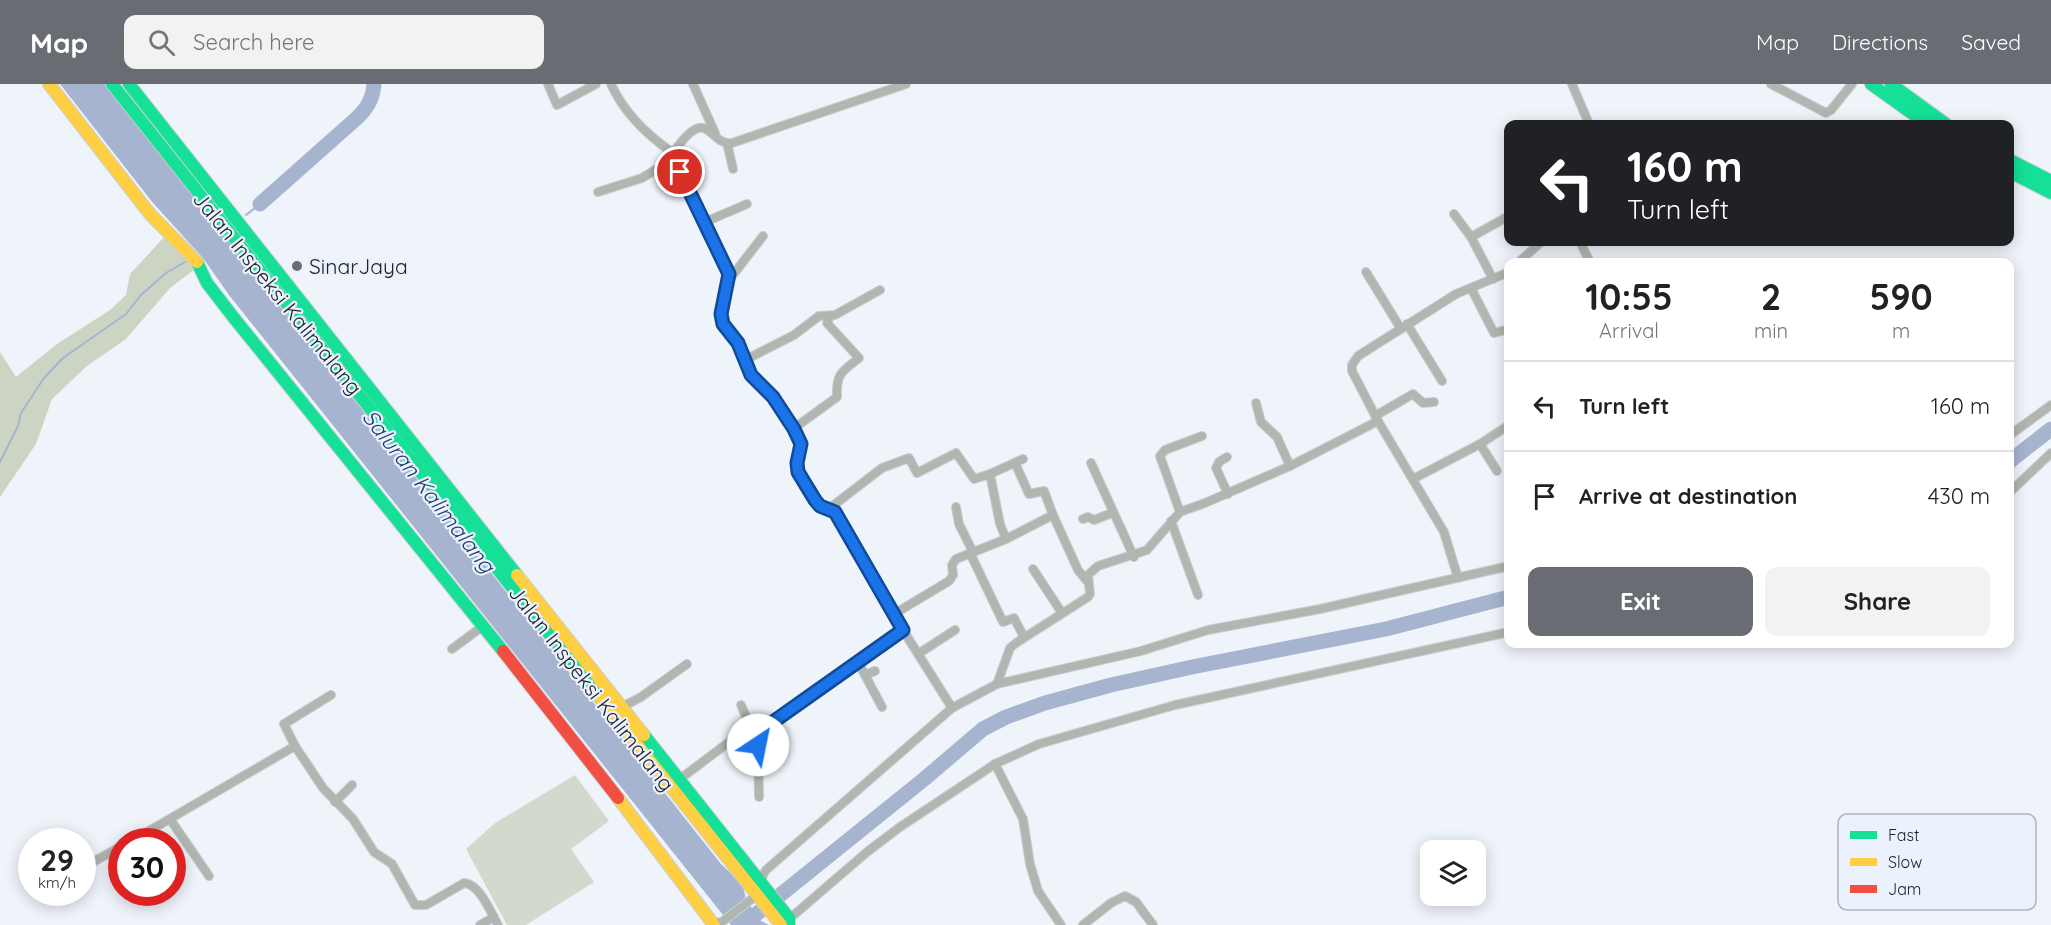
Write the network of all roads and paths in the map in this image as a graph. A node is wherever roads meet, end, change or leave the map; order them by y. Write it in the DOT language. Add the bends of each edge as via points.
graph roads {
  1 [pos="49,84"];
  2 [pos="112,84"];
  3 [pos="129,84"];
  4 [pos="548,84"];
  5 [pos="596,84"];
  6 [pos="611,84"];
  7 [pos="693,84"];
  8 [pos="906,84"];
  9 [pos="1572,84"];
  10 [pos="1771,84"];
  11 [pos="1852,84"];
  12 [pos="1871,84"];
  13 [pos="1891,84"];
  14 [pos="1587,120"];
  15 [pos="1921,120"];
  16 [pos="1940,120"];
  17 [pos="715,134"];
  18 [pos="727,143"];
  19 [pos="673,156"];
  20 [pos="2014,162"];
  21 [pos="733,169"];
  22 [pos="2014,174"];
  23 [pos="2051,181"];
  24 [pos="598,192"];
  25 [pos="2051,193"];
  26 [pos="747,204"];
  27 [pos="1454,214"];
  28 [pos="1504,219"];
  29 [pos="705,222"];
  30 [pos="763,236"];
  31 [pos="1471,237"];
  32 [pos="1537,246"];
  33 [pos="1523,258"];
  34 [pos="1366,272"];
  35 [pos="1504,274"];
  36 [pos="1493,279"];
  37 [pos="729,280"];
  38 [pos="1471,288"];
  39 [pos="880,290"];
  40 [pos="830,316"];
  41 [pos="1404,327"];
  42 [pos="1504,330"];
  43 [pos="745,360"];
  44 [pos="343,366"];
  45 [pos="1442,381"];
  46 [pos="1434,402"];
  47 [pos="1256,403"];
  48 [pos="2051,405"];
  49 [pos="1377,419"];
  50 [pos="1504,428"];
  51 [pos="794,429"];
  52 [pos="2014,432"];
  53 [pos="1202,436"];
  54 [pos="1479,444"];
  55 [pos="2051,453"];
  56 [pos="1227,457"];
  57 [pos="1091,463"];
  58 [pos="1290,466"];
  59 [pos="1497,471"];
  60 [pos="990,474"];
  61 [pos="1413,479"];
  62 [pos="2014,488"];
  63 [pos="1228,494"];
  64 [pos="957,507"];
  65 [pos="830,508"];
  66 [pos="1180,512"];
  67 [pos="1112,513"];
  68 [pos="1053,515"];
  69 [pos="1083,519"];
  70 [pos="1171,521"];
  71 [pos="1006,538"];
  72 [pos="482,539"];
  73 [pos="972,552"];
  74 [pos="1134,556"];
  75 [pos="1504,567"];
  76 [pos="1033,569"];
  77 [pos="1458,578"];
  78 [pos="1087,581"];
  79 [pos="1198,595"];
  80 [pos="1062,613"];
  81 [pos="894,614"];
  82 [pos="483,626"];
  83 [pos="903,630"];
  84 [pos="955,630"];
  85 [pos="1504,633"];
  86 [pos="1024,637"];
  87 [pos="452,649"];
  88 [pos="918,654"];
  89 [pos="858,662"];
  90 [pos="687,664"];
  91 [pos="875,671"];
  92 [pos="865,675"];
  93 [pos="997,684"];
  94 [pos="331,695"];
  95 [pos="741,705"];
  96 [pos="623,706"];
  97 [pos="882,707"];
  98 [pos="952,708"];
  99 [pos="611,713"];
  100 [pos="749,730"];
  101 [pos="760,731"];
  102 [pos="295,746"];
  103 [pos="995,764"];
  104 [pos="675,784"];
  105 [pos="352,785"];
  106 [pos="759,797"];
  107 [pos="335,802"];
  108 [pos="170,819"];
  109 [pos="154,828"];
  110 [pos="209,876"];
  111 [pos="758,890"];
  112 [pos="496,921"];
  113 [pos="786,921"];
  114 [pos="715,924"];
  115 [pos="480,925"];
  116 [pos="1061,925"];
  117 [pos="1083,925"];
  118 [pos="1153,925"];
  1 -- 82 [label="main road" via="150,214 195,258 207,282 234,318"];
  2 -- 44 [label="main road, Jalan Inspeksi Kalimalang"];
  3 -- 44 [label="main road, Jalan Inspeksi Kalimalang" via="245,229"];
  4 -- 5 [label="street" via="557,105"];
  6 -- 19 [label="street" via="628,113"];
  7 -- 17 [label="street"];
  8 -- 18 [label="street"];
  9 -- 14 [label="street"];
  10 -- 11 [label="street" via="1826,113"];
  12 -- 15 [label="main road"];
  13 -- 16 [label="main road"];
  17 -- 18 [label="street"];
  17 -- 19 [label="street" via="710,129 693,130"];
  18 -- 21 [label="street"];
  19 -- 24 [label="street" via="642,178"];
  19 -- 29 [label="street"];
  20 -- 23 [label="main road"];
  22 -- 25 [label="main road"];
  26 -- 29 [label="street"];
  27 -- 31 [label="street"];
  28 -- 31 [label="street"];
  29 -- 37 [label="street"];
  30 -- 37 [label="street"];
  31 -- 36 [label="street"];
  32 -- 33 [label="street"];
  34 -- 41 [label="street"];
  35 -- 36 [label="street"];
  36 -- 38 [label="street"];
  37 -- 43 [label="street" via="721,319"];
  38 -- 41 [label="street"];
  38 -- 42 [label="street" via="1494,333"];
  39 -- 40 [label="street"];
  40 -- 43 [label="street" via="819,316 794,335"];
  40 -- 51 [label="street" via="827,323 859,358 835,384 837,398"];
  41 -- 45 [label="street"];
  41 -- 49 [label="street" via="1358,356 1352,365"];
  43 -- 51 [label="street" via="751,375 773,397"];
  44 -- 72 [label="main road, Jalan Inspeksi Kalimalang"];
  46 -- 49 [label="street" via="1423,403 1413,394"];
  47 -- 58 [label="street" via="1261,422 1278,437"];
  48 -- 52 [label="street"];
  49 -- 58 [label="street"];
  49 -- 61 [label="street"];
  50 -- 54 [label="street"];
  51 -- 65 [label="street" via="801,444 798,472 820,506"];
  53 -- 66 [label="street" via="1165,450 1160,456"];
  54 -- 59 [label="street"];
  54 -- 61 [label="street"];
  55 -- 62 [label="street"];
  56 -- 63 [label="street" via="1216,468"];
  57 -- 67 [label="street"];
  58 -- 63 [label="street"];
  60 -- 65 [label="street" via="972,478 956,453 917,473 909,458 882,468"];
  60 -- 68 [label="street" via="1019,461 1029,494 1044,491"];
  60 -- 71 [label="street"];
  61 -- 77 [label="street" via="1444,532"];
  63 -- 66 [label="street"];
  64 -- 73 [label="street" via="959,524"];
  65 -- 81 [label="street"];
  66 -- 70 [label="street"];
  67 -- 69 [label="street" via="1094,520"];
  67 -- 74 [label="street"];
  68 -- 71 [label="street"];
  68 -- 78 [label="street"];
  70 -- 74 [label="street" via="1152,546"];
  70 -- 79 [label="street"];
  71 -- 73 [label="street"];
  72 -- 96 [label="main road, Jalan Inspeksi Kalimalang"];
  72 -- 99 [label="main road, Jalan Inspeksi Kalimalang"];
  73 -- 81 [label="street" via="953,562 949,580"];
  73 -- 86 [label="street" via="1003,622 1014,618"];
  74 -- 78 [label="street" via="1098,566"];
  75 -- 77 [label="street"];
  76 -- 80 [label="street"];
  77 -- 93 [label="street" via="1208,630 1141,651"];
  78 -- 80 [label="street" via="1088,597"];
  80 -- 86 [label="street"];
  81 -- 83 [label="street"];
  82 -- 87 [label="street"];
  82 -- 114 [label="main road"];
  83 -- 88 [label="street"];
  83 -- 89 [label="street"];
  84 -- 88 [label="street"];
  85 -- 103 [label="street" via="1128,717 1038,744"];
  86 -- 93 [label="street" via="1010,648"];
  88 -- 98 [label="street"];
  89 -- 92 [label="street"];
  89 -- 101 [label="street"];
  90 -- 96 [label="street"];
  91 -- 92 [label="street"];
  92 -- 97 [label="street"];
  93 -- 98 [label="street"];
  94 -- 102 [label="street" via="284,724"];
  95 -- 100 [label="street"];
  96 -- 99 [label="street"];
  96 -- 104 [label="main road, Jalan Inspeksi Kalimalang"];
  98 -- 111 [label="street" via="766,870"];
  99 -- 104 [label="main road, Jalan Inspeksi Kalimalang"];
  100 -- 101 [label="street"];
  100 -- 104 [label="street"];
  101 -- 106 [label="street"];
  102 -- 107 [label="street"];
  102 -- 108 [label="street"];
  103 -- 113 [label="street" via="884,840"];
  103 -- 116 [label="street" via="1023,819 1038,891"];
  104 -- 111 [label="main road, Jalan Inspeksi Kalimalang"];
  105 -- 107 [label="street"];
  107 -- 112 [label="street" via="374,852 392,864 416,905 470,884"];
  108 -- 109 [label="street"];
  108 -- 110 [label="street"];
  111 -- 113 [label="main road, Jalan Inspeksi Kalimalang"];
  111 -- 114 [label="street"];
  112 -- 115 [label="street"];
  117 -- 118 [label="street" via="1125,896 1136,902"];
}
